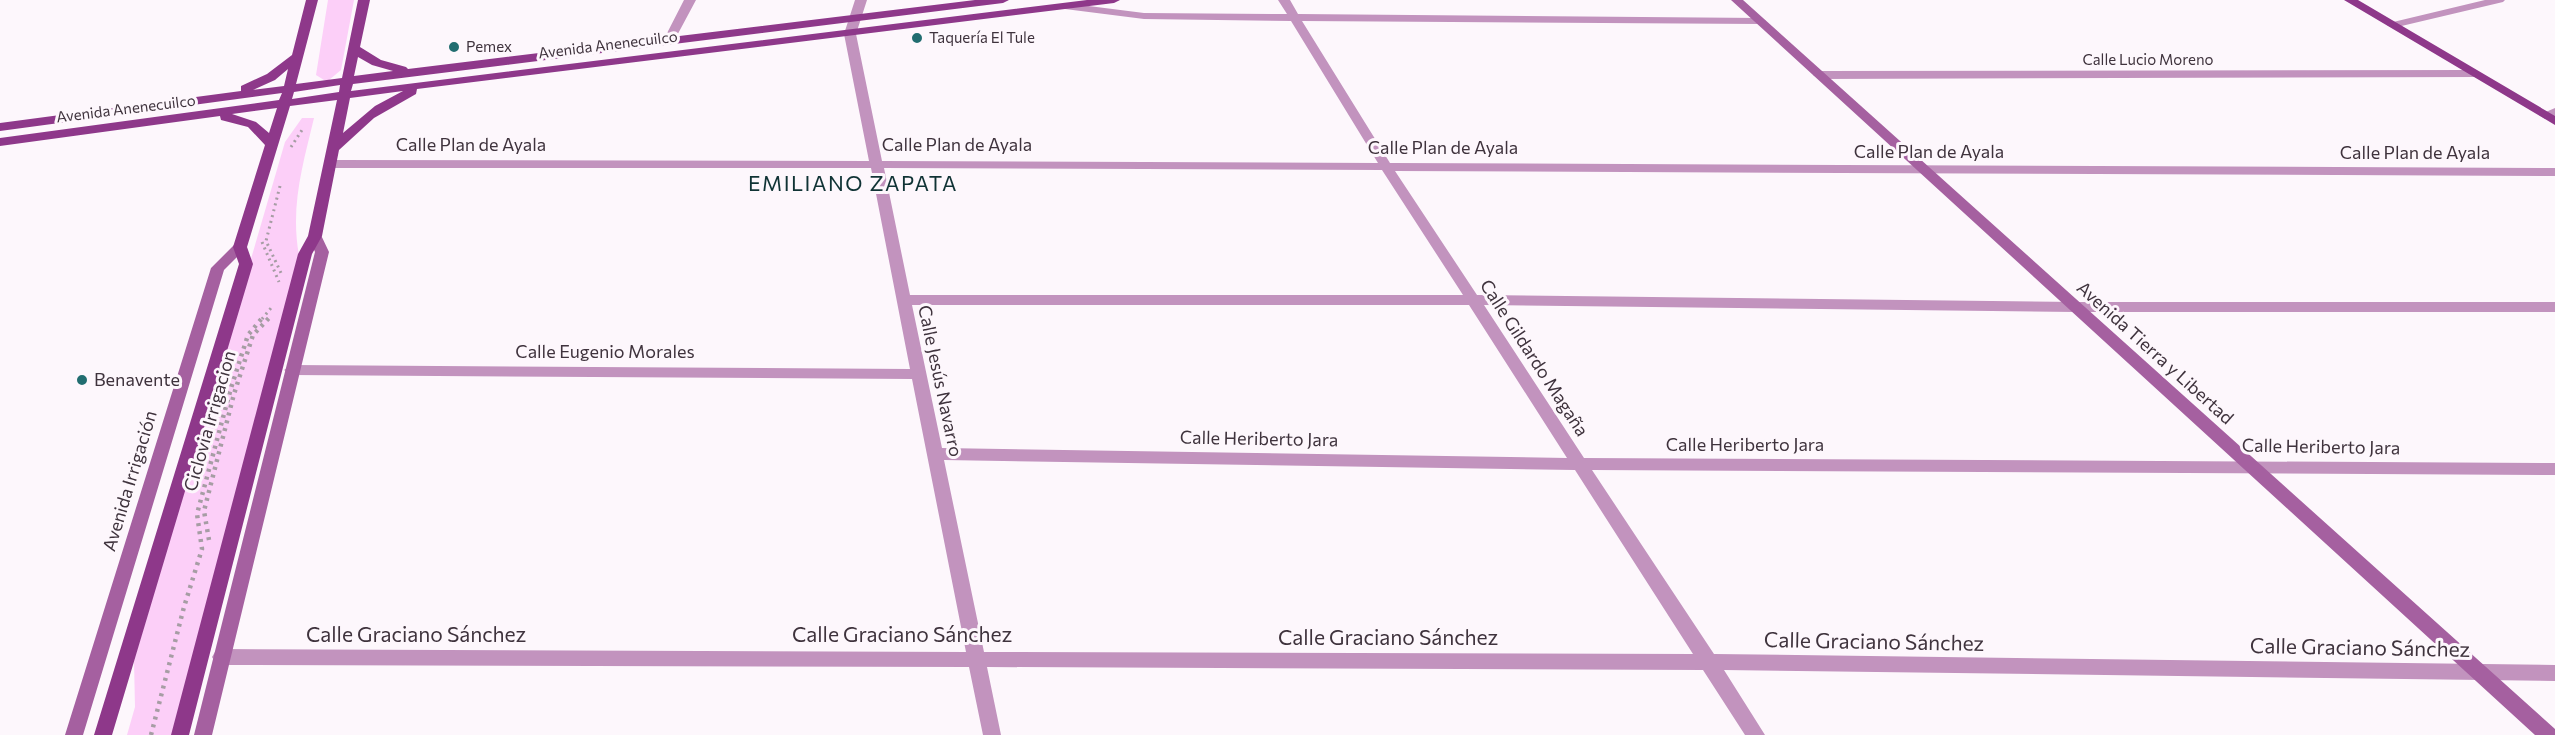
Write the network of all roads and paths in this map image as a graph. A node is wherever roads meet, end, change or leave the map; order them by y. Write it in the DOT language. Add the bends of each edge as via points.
graph roads {
  1 [pos="312,0"];
  2 [pos="364,0"];
  3 [pos="690,0"];
  4 [pos="861,0"];
  5 [pos="1003,0"];
  6 [pos="1114,0"];
  7 [pos="1284,0"];
  8 [pos="1737,0"];
  9 [pos="2350,0"];
  10 [pos="2499,0"];
  11 [pos="1065,6"];
  12 [pos="1296,19"];
  13 [pos="1760,21"];
  14 [pos="2393,25"];
  15 [pos="852,26"];
  16 [pos="669,41"];
  17 [pos="354,48"];
  18 [pos="297,56"];
  19 [pos="425,71"];
  20 [pos="2476,74"];
  21 [pos="1819,75"];
  22 [pos="347,81"];
  23 [pos="433,84"];
  24 [pos="289,89"];
  25 [pos="345,95"];
  26 [pos="224,97"];
  27 [pos="285,103"];
  28 [pos="207,115"];
  29 [pos="2552,116"];
  30 [pos="0,128"];
  31 [pos="301,129"];
  32 [pos="0,142"];
  33 [pos="271,144"];
  34 [pos="333,149"];
  35 [pos="288,150"];
  36 [pos="875,163"];
  37 [pos="331,164"];
  38 [pos="1386,166"];
  39 [pos="1925,170"];
  40 [pos="2555,172"];
  41 [pos="315,236"];
  42 [pos="240,247"];
  43 [pos="285,280"];
  44 [pos="278,291"];
  45 [pos="903,300"];
  46 [pos="1473,300"];
  47 [pos="276,301"];
  48 [pos="2075,306"];
  49 [pos="2555,307"];
  50 [pos="277,309"];
  51 [pos="292,370"];
  52 [pos="918,374"];
  53 [pos="935,454"];
  54 [pos="1580,464"];
  55 [pos="2251,466"];
  56 [pos="2555,470"];
  57 [pos="211,547"];
  58 [pos="221,657"];
  59 [pos="977,658"];
  60 [pos="1709,662"];
  61 [pos="2479,673"];
  62 [pos="2555,673"];
  63 [pos="74,735"];
  64 [pos="103,735"];
  65 [pos="151,735"];
  66 [pos="180,735"];
  67 [pos="203,735"];
  68 [pos="992,735"];
  69 [pos="1756,735"];
  70 [pos="2548,735"];
  1 -- 18 [label="main road, Avenida Irrigación"];
  2 -- 17 [label="main road"];
  3 -- 16 [label="street"];
  4 -- 15 [label="street"];
  5 -- 15 [label="main road, Avenida Anenecuilco"];
  6 -- 11 [label="main road, Avenida Anenecuilco"];
  7 -- 12 [label="street, Calle Gildardo Magaña"];
  8 -- 13 [label="street, Avenida Tierra y Libertad"];
  9 -- 14 [label="main road"];
  10 -- 14 [label="street"];
  11 -- 12 [label="street" via="1144,16"];
  11 -- 15 [label="main road, Avenida Anenecuilco"];
  12 -- 13 [label="street"];
  12 -- 38 [label="street, Calle Gildardo Magaña"];
  13 -- 21 [label="street, Avenida Tierra y Libertad"];
  14 -- 20 [label="main road"];
  15 -- 16 [label="main road, Avenida Anenecuilco"];
  15 -- 23 [label="main road, Avenida Anenecuilco"];
  15 -- 36 [label="street, Calle Jesús Navarro"];
  16 -- 19 [label="main road, Avenida Anenecuilco"];
  17 -- 19 [label="main road" via="382,65"];
  17 -- 22 [label="main road"];
  18 -- 24 [label="main road, Avenida Irrigación"];
  18 -- 26 [label="main road" via="271,77"];
  19 -- 22 [label="main road, Avenida Anenecuilco"];
  20 -- 21 [label="street, Calle Lucio Moreno"];
  20 -- 29 [label="main road"];
  21 -- 39 [label="street, Avenida Tierra y Libertad"];
  22 -- 24 [label="main road, Avenida Anenecuilco"];
  22 -- 25 [label="main road"];
  23 -- 25 [label="main road, Avenida Anenecuilco"];
  23 -- 34 [label="main road" via="380,106"];
  24 -- 26 [label="main road, Avenida Anenecuilco"];
  24 -- 27 [label="main road, Avenida Irrigación"];
  25 -- 27 [label="main road, Avenida Anenecuilco"];
  25 -- 34 [label="main road"];
  26 -- 30 [label="main road, Avenida Anenecuilco"];
  27 -- 28 [label="main road, Avenida Anenecuilco"];
  27 -- 33 [label="main road, Avenida Irrigación"];
  28 -- 32 [label="main road, Avenida Anenecuilco"];
  28 -- 33 [label="main road" via="240,118 254,124"];
  31 -- 35 [label="path"];
  33 -- 42 [label="main road, Avenida Irrigación"];
  34 -- 37 [label="main road"];
  36 -- 37 [label="street, Calle Plan de Ayala"];
  36 -- 38 [label="street, Calle Plan de Ayala"];
  36 -- 45 [label="street, Calle Jesús Navarro"];
  37 -- 41 [label="main road"];
  38 -- 39 [label="street, Calle Plan de Ayala"];
  38 -- 46 [label="street, Calle Gildardo Magaña"];
  39 -- 40 [label="street, Calle Plan de Ayala"];
  39 -- 48 [label="street, Avenida Tierra y Libertad"];
  41 -- 51 [label="street" via="322,252"];
  41 -- 66 [label="main road" via="305,254"];
  42 -- 63 [label="street, Avenida Irrigación" via="218,268"];
  42 -- 64 [label="main road, Avenida Irrigación" via="246,264"];
  43 -- 44 [label="path" via="266,241 279,182 261,245 279,281"];
  45 -- 46 [label="street"];
  45 -- 52 [label="street, Calle Jesús Navarro"];
  46 -- 48 [label="street"];
  46 -- 54 [label="street, Calle Gildardo Magaña"];
  47 -- 65 [label="path, Ciclovia Irrigacion" via="248,335 231,388 197,514 202,549"];
  48 -- 49 [label="street"];
  48 -- 55 [label="street, Avenida Tierra y Libertad"];
  50 -- 57 [label="path" via="253,335 234,394 204,511"];
  51 -- 52 [label="street, Calle Eugenio Morales"];
  51 -- 58 [label="street"];
  52 -- 53 [label="street, Calle Jesús Navarro"];
  53 -- 54 [label="street, Calle Heriberto Jara"];
  53 -- 59 [label="street, Calle Jesús Navarro"];
  54 -- 55 [label="street, Calle Heriberto Jara"];
  54 -- 60 [label="street, Calle Gildardo Magaña"];
  55 -- 56 [label="street, Calle Heriberto Jara"];
  55 -- 61 [label="street, Avenida Tierra y Libertad"];
  58 -- 59 [label="street, Calle Graciano Sánchez"];
  58 -- 67 [label="street"];
  59 -- 60 [label="street, Calle Graciano Sánchez"];
  59 -- 68 [label="street, Calle Jesús Navarro"];
  60 -- 61 [label="street, Calle Graciano Sánchez"];
  60 -- 69 [label="street, Calle Gildardo Magaña"];
  61 -- 62 [label="street, Calle Graciano Sánchez"];
  61 -- 70 [label="street, Avenida Tierra y Libertad"];
}
